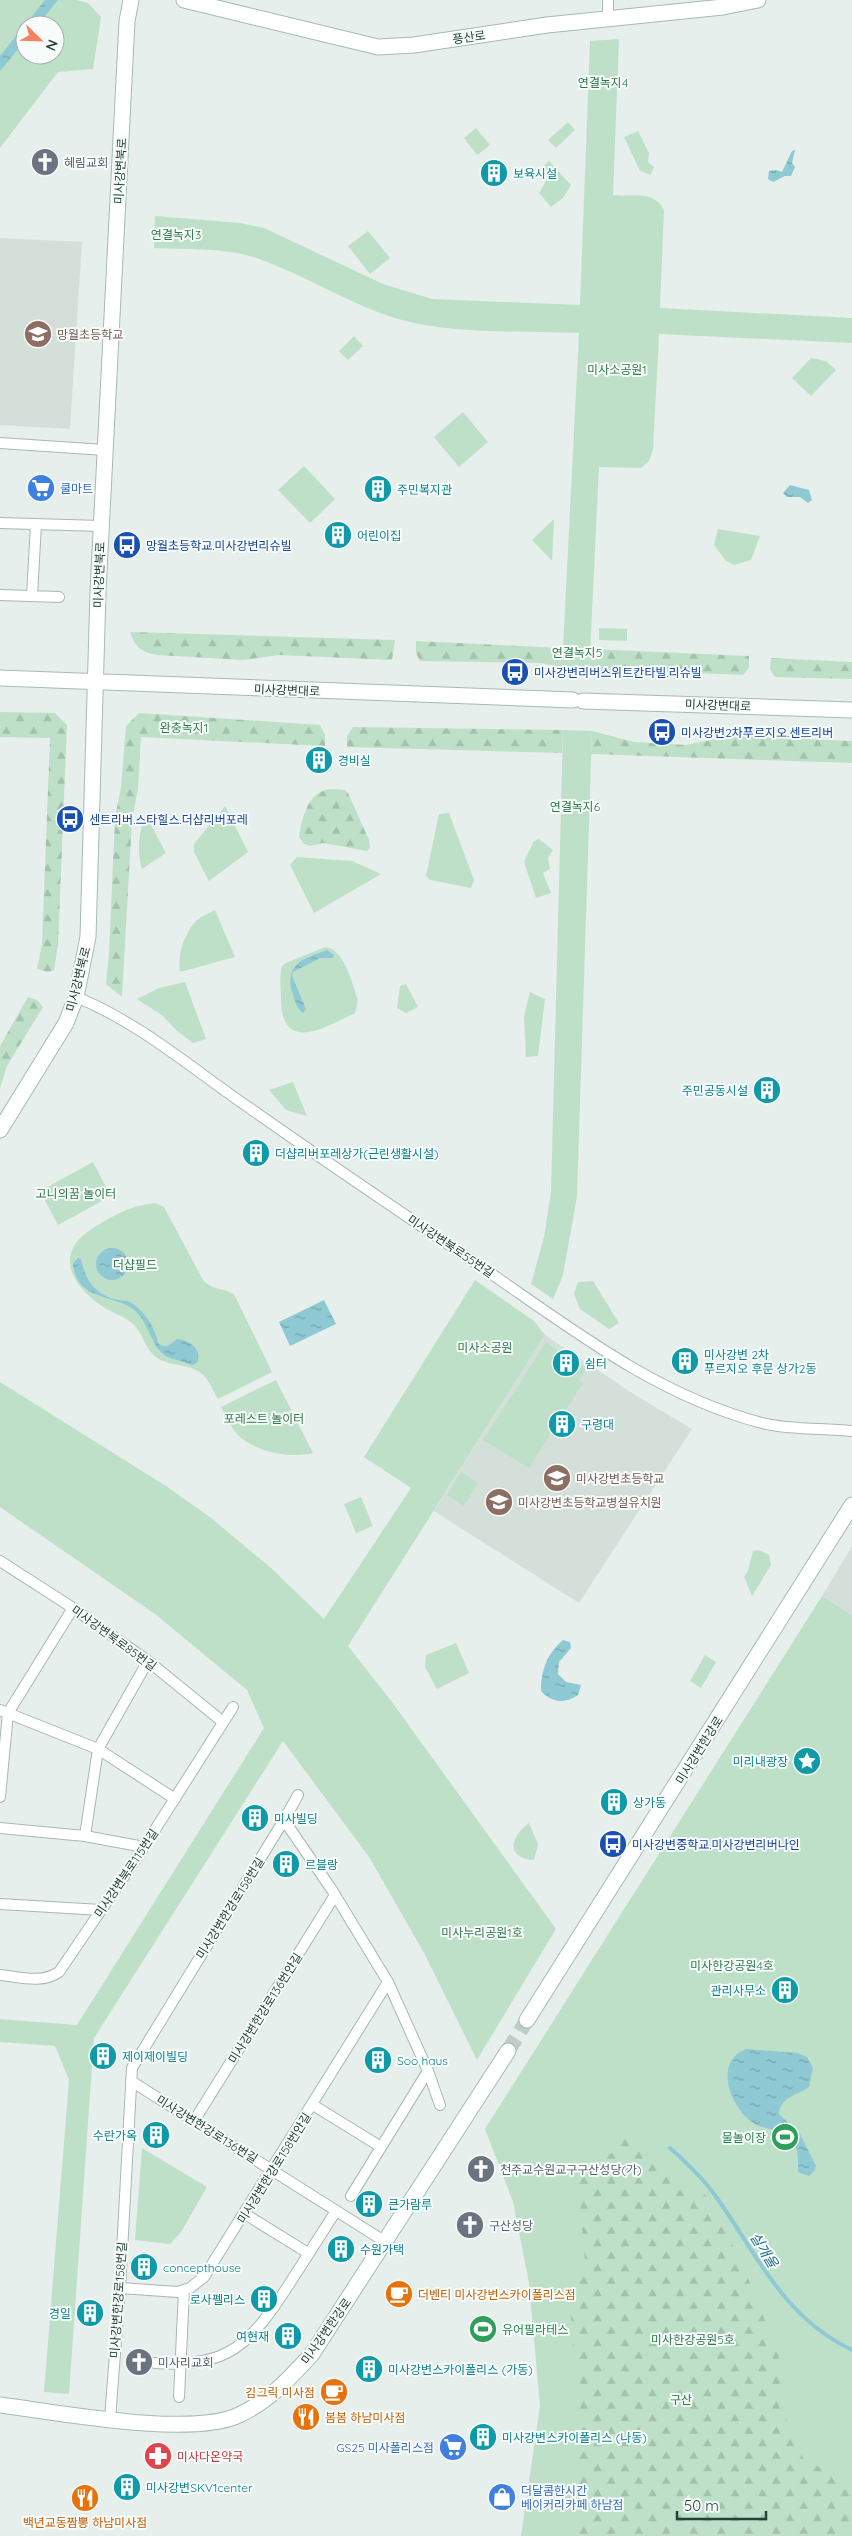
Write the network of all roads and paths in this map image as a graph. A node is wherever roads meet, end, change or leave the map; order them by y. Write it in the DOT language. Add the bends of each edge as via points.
graph roads {
  1 [pos="131,0"];
  2 [pos="184,0"];
  3 [pos="608,0"];
  4 [pos="758,0"];
  5 [pos="608,18"];
  6 [pos="0,443"];
  7 [pos="105,450"];
  8 [pos="0,523"];
  9 [pos="36,524"];
  10 [pos="101,526"];
  11 [pos="0,595"];
  12 [pos="32,596"];
  13 [pos="59,597"];
  14 [pos="0,678"];
  15 [pos="95,682"];
  16 [pos="852,710"];
  17 [pos="76,997"];
  18 [pos="0,1130"];
  19 [pos="852,1431"];
  20 [pos="852,1505"];
  21 [pos="0,1560"];
  22 [pos="73,1608"];
  23 [pos="148,1661"];
  24 [pos="233,1707"];
  25 [pos="4,1711"];
  26 [pos="223,1722"];
  27 [pos="98,1749"];
  28 [pos="298,1795"];
  29 [pos="0,1797"];
  30 [pos="175,1799"];
  31 [pos="284,1820"];
  32 [pos="0,1828"];
  33 [pos="86,1836"];
  34 [pos="144,1847"];
  35 [pos="336,1895"];
  36 [pos="0,1904"];
  37 [pos="101,1910"];
  38 [pos="0,1975"];
  39 [pos="388,1982"];
  40 [pos="527,2020"];
  41 [pos="508,2051"];
  42 [pos="428,2071"];
  43 [pos="131,2081"];
  44 [pos="313,2104"];
  45 [pos="440,2106"];
  46 [pos="194,2121"];
  47 [pos="381,2147"];
  48 [pos="272,2170"];
  49 [pos="351,2196"];
  50 [pos="336,2211"];
  51 [pos="244,2214"];
  52 [pos="384,2241"];
  53 [pos="308,2254"];
  54 [pos="120,2288"];
  55 [pos="184,2290"];
  56 [pos="156,2363"];
  57 [pos="181,2365"];
  58 [pos="179,2397"];
  59 [pos="0,2405"];
  60 [pos="110,2419"];
  1 -- 7 [label="street, 미사강변북로" via="127,21"];
  2 -- 5 [label="street, 풍산로" via="378,47 414,45"];
  3 -- 5 [label="street"];
  4 -- 5 [label="street, 풍산로" via="723,7"];
  6 -- 7 [label="street"];
  7 -- 10 [label="street, 미사강변북로"];
  8 -- 9 [label="street"];
  9 -- 10 [label="street"];
  9 -- 12 [label="street"];
  10 -- 15 [label="street, 미사강변북로"];
  11 -- 12 [label="street"];
  12 -- 13 [label="street"];
  14 -- 15 [label="street, 미사강변대로"];
  15 -- 16 [label="street, 미사강변대로"];
  15 -- 17 [label="street, 미사강변북로" via="88,937"];
  17 -- 18 [label="street, 미사강변북로" via="66,1024"];
  17 -- 19 [label="street, 미사강변북로55번길" via="113,1013 538,1306 658,1384 762,1423"];
  20 -- 40 [label="street, 미사강변한강로"];
  21 -- 22 [label="street, 미사강변북로85번길"];
  22 -- 23 [label="street, 미사강변북로85번길"];
  22 -- 25 [label="street"];
  23 -- 26 [label="street, 미사강변북로85번길"];
  23 -- 27 [label="street"];
  24 -- 26 [label="street, 미사강변북로115번길"];
  25 -- 27 [label="street"];
  25 -- 29 [label="street"];
  26 -- 30 [label="street, 미사강변북로115번길"];
  27 -- 30 [label="street"];
  27 -- 33 [label="street"];
  28 -- 31 [label="street, 미사강변한강로158번길"];
  30 -- 34 [label="street, 미사강변북로115번길"];
  31 -- 35 [label="street"];
  31 -- 43 [label="street, 미사강변한강로158번길" via="132,2068"];
  32 -- 33 [label="street"];
  33 -- 34 [label="street"];
  34 -- 37 [label="street, 미사강변북로115번길"];
  35 -- 39 [label="street"];
  35 -- 46 [label="street, 미사강변한강로136번안길"];
  36 -- 37 [label="street"];
  37 -- 38 [label="street, 미사강변북로115번길" via="59,1972 42,1979"];
  39 -- 42 [label="street"];
  39 -- 44 [label="street, 미사강변한강로158번안길"];
  41 -- 52 [label="street, 미사강변한강로"];
  42 -- 45 [label="street"];
  42 -- 47 [label="street"];
  43 -- 46 [label="street, 미사강변한강로136번길"];
  43 -- 54 [label="street, 미사강변한강로158번길"];
  44 -- 47 [label="street"];
  44 -- 48 [label="street, 미사강변한강로158번안길"];
  46 -- 48 [label="street, 미사강변한강로136번길"];
  47 -- 49 [label="street"];
  48 -- 50 [label="street, 미사강변한강로136번길"];
  48 -- 51 [label="street, 미사강변한강로158번안길"];
  50 -- 52 [label="street, 미사강변한강로136번길"];
  50 -- 53 [label="street"];
  51 -- 53 [label="street"];
  51 -- 55 [label="street, 미사강변한강로158번안길" via="204,2277"];
  52 -- 60 [label="street, 미사강변한강로" via="312,2354 288,2381 265,2400 238,2416 208,2423 171,2424"];
  53 -- 57 [label="street" via="265,2321 250,2338 228,2353"];
  54 -- 55 [label="street"];
  54 -- 60 [label="street, 미사강변한강로158번길"];
  55 -- 57 [label="street"];
  56 -- 57 [label="street"];
  57 -- 58 [label="street"];
  59 -- 60 [label="street, 미사강변한강로"];
}
